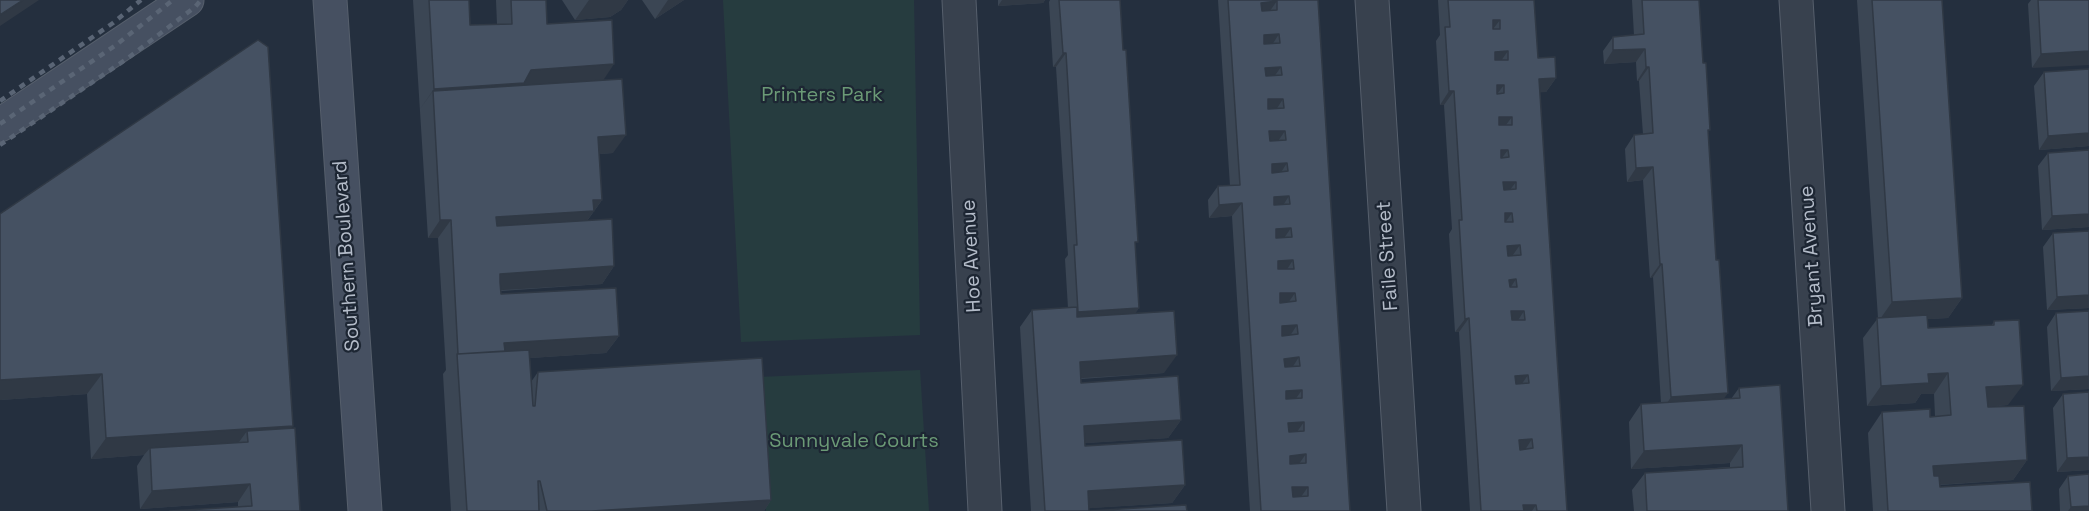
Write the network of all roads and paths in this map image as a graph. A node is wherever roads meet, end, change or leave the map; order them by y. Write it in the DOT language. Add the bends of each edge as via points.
graph roads {
  1 [pos="187,0"];
  2 [pos="330,0"];
  3 [pos="959,0"];
  4 [pos="1372,0"];
  5 [pos="1796,0"];
  6 [pos="0,124"];
  7 [pos="364,511"];
  8 [pos="986,511"];
  9 [pos="1404,511"];
  10 [pos="1828,511"];
  1 -- 6 [label="main road"];
  2 -- 7 [label="main road, Southern Boulevard"];
  3 -- 8 [label="street, Hoe Avenue"];
  4 -- 9 [label="street, Faile Street"];
  5 -- 10 [label="street, Bryant Avenue"];
}
